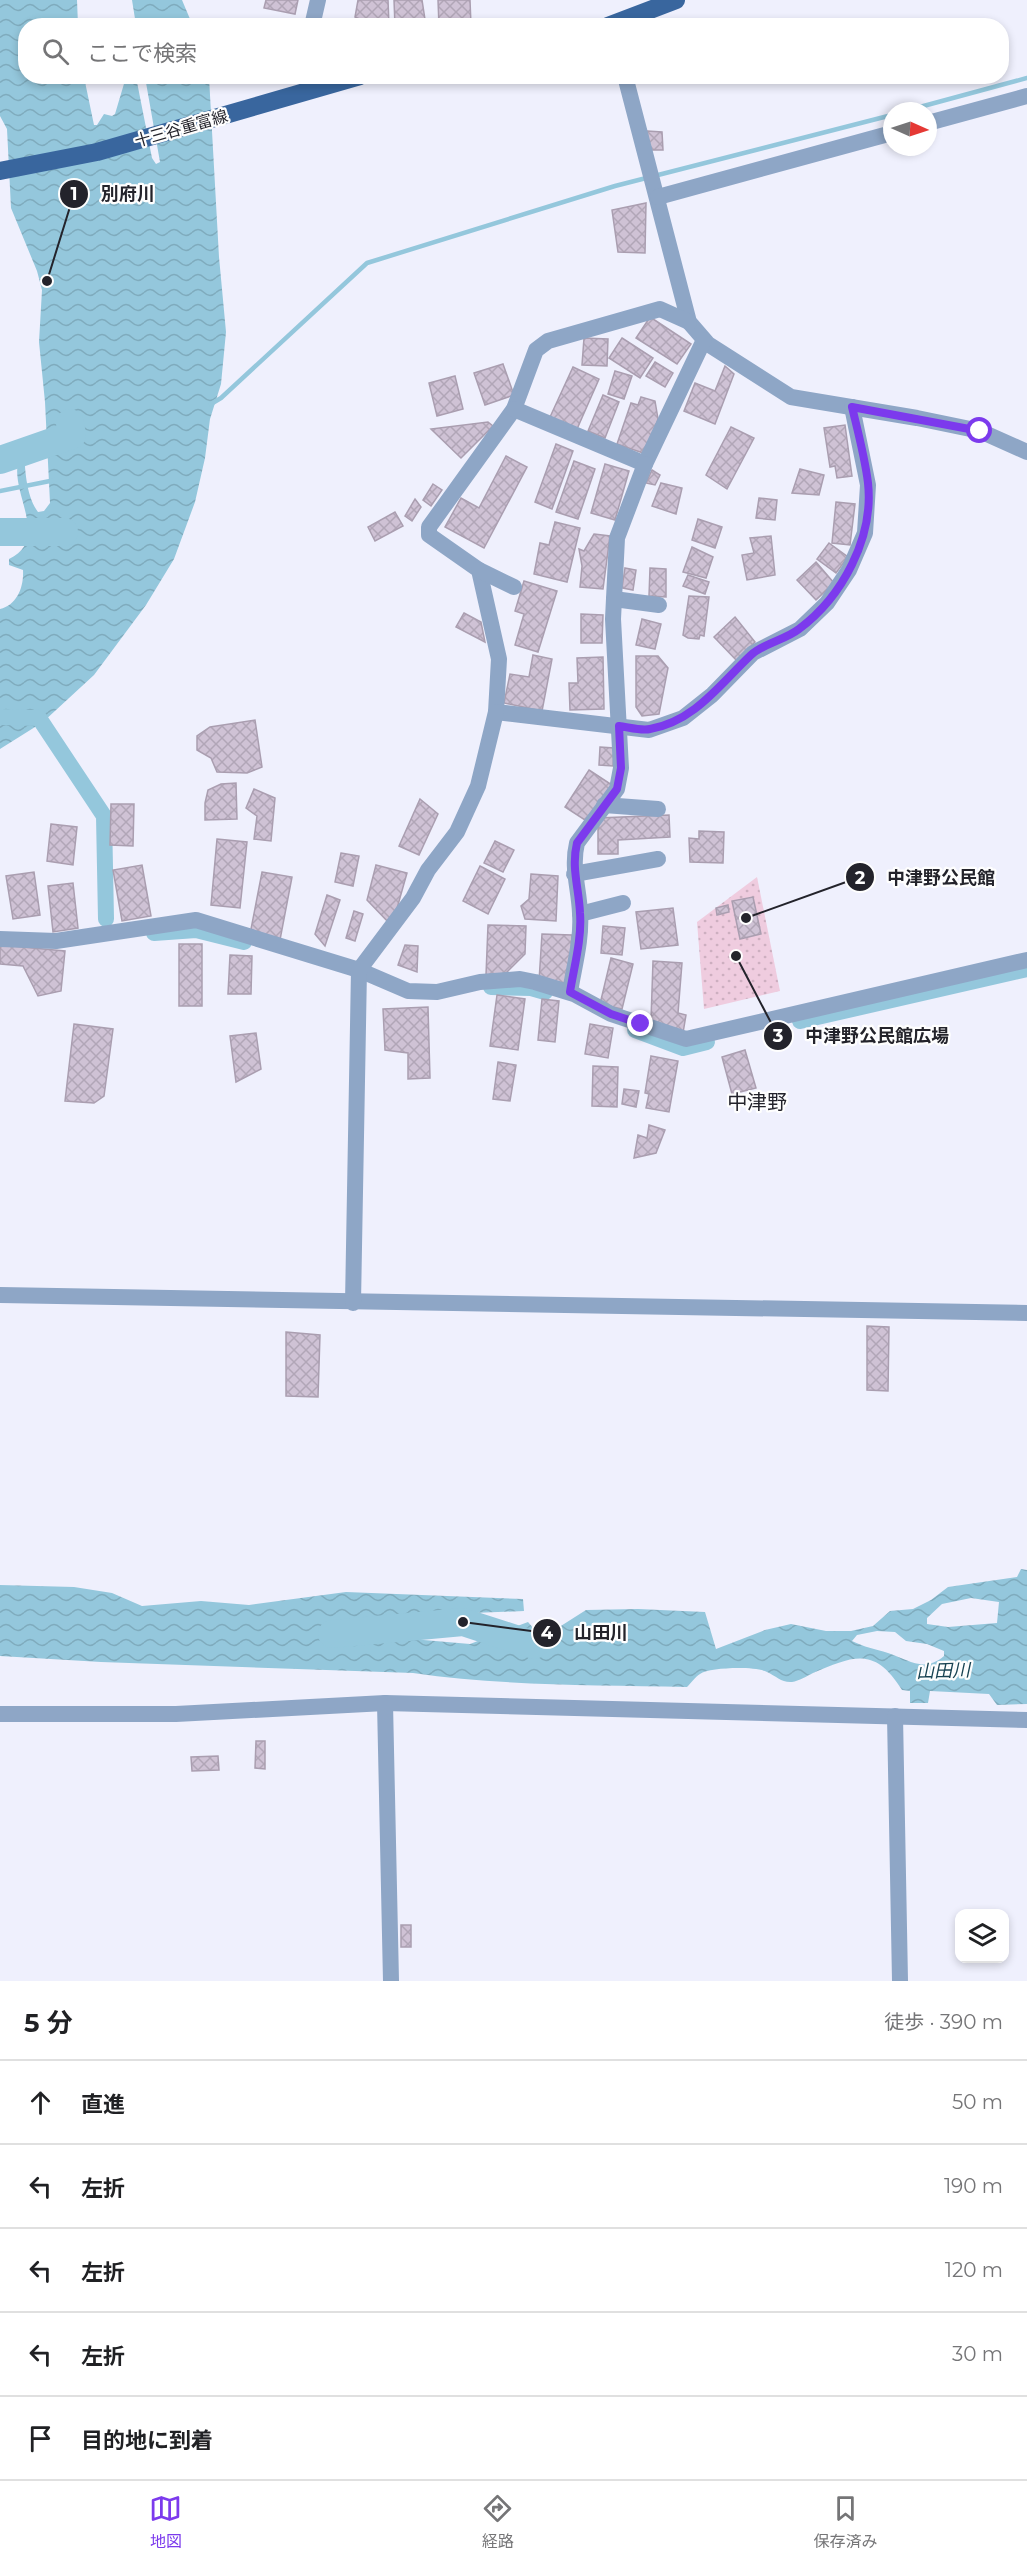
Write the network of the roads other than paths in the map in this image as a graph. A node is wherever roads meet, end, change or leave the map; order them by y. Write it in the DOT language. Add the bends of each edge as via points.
graph roads {
  1 [pos="318,0"];
  2 [pos="676,0"];
  3 [pos="314,18"];
  4 [pos="628,18"];
  5 [pos="312,84"];
  6 [pos="627,84"];
  7 [pos="1027,96"];
  8 [pos="937,121"];
  9 [pos="883,135"];
  10 [pos="0,171"];
  11 [pos="656,191"];
  12 [pos="689,322"];
  13 [pos="704,340"];
  14 [pos="852,407"];
  15 [pos="514,409"];
  16 [pos="1027,452"];
  17 [pos="645,464"];
  18 [pos="479,570"];
  19 [pos="514,587"];
  20 [pos="614,599"];
  21 [pos="659,605"];
  22 [pos="496,712"];
  23 [pos="619,726"];
  24 [pos="604,805"];
  25 [pos="658,810"];
  26 [pos="658,859"];
  27 [pos="574,874"];
  28 [pos="623,903"];
  29 [pos="580,914"];
  30 [pos="0,939"];
  31 [pos="1027,960"];
  32 [pos="359,970"];
  33 [pos="570,992"];
  34 [pos="0,1295"];
  35 [pos="354,1303"];
  36 [pos="1027,1313"];
  37 [pos="385,1703"];
  38 [pos="0,1714"];
  39 [pos="895,1716"];
  40 [pos="1027,1720"];
  41 [pos="391,1981"];
  42 [pos="900,1981"];
  1 -- 3 [label="street"];
  2 -- 4 [label="main road"];
  5 -- 10 [label="main road, 十三谷重富線" via="267,104 97,152"];
  6 -- 11 [label="street"];
  7 -- 8 [label="street"];
  9 -- 11 [label="street"];
  11 -- 12 [label="street"];
  12 -- 13 [label="street"];
  12 -- 15 [label="street" via="660,309 548,341 536,350"];
  13 -- 14 [label="street" via="791,397"];
  13 -- 17 [label="street"];
  14 -- 16 [label="street" via="980,431"];
  14 -- 23 [label="street" via="868,485 865,533 849,570 827,603 800,629 753,653 712,695 682,718 649,730"];
  15 -- 17 [label="street"];
  15 -- 18 [label="street" via="429,527 429,535"];
  17 -- 20 [label="street" via="617,538"];
  18 -- 19 [label="street"];
  18 -- 22 [label="street" via="499,659"];
  20 -- 21 [label="street"];
  20 -- 23 [label="street"];
  22 -- 23 [label="street"];
  22 -- 32 [label="street" via="478,786 457,832"];
  23 -- 24 [label="street" via="621,768 617,789"];
  24 -- 25 [label="street"];
  24 -- 27 [label="street" via="577,843"];
  26 -- 27 [label="street"];
  27 -- 29 [label="street"];
  28 -- 29 [label="street"];
  29 -- 33 [label="street"];
  30 -- 32 [label="street" via="56,941 196,920"];
  31 -- 33 [label="street" via="686,1039 611,1014"];
  32 -- 33 [label="street" via="408,991 423,993 520,979"];
  32 -- 35 [label="street"];
  34 -- 35 [label="street"];
  35 -- 36 [label="street"];
  37 -- 38 [label="street" via="176,1714"];
  37 -- 39 [label="street"];
  37 -- 41 [label="street"];
  39 -- 40 [label="street"];
  39 -- 42 [label="street"];
}
